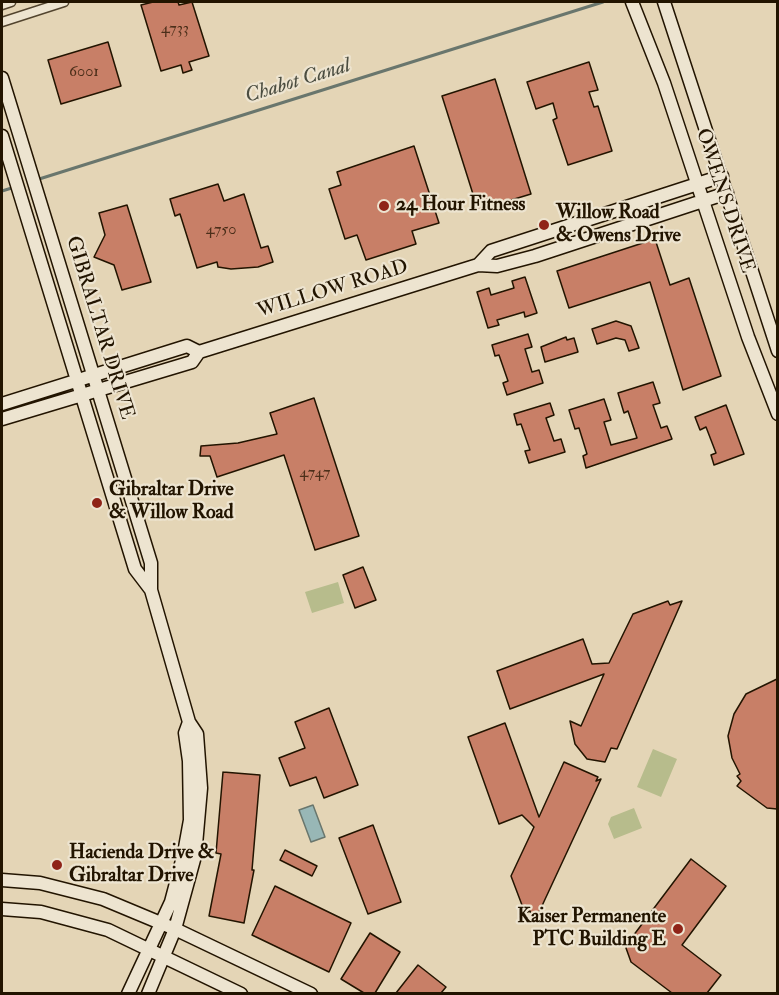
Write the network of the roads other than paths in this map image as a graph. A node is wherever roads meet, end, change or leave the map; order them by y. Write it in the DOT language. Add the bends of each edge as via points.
graph roads {
  1 [pos="11,2"];
  2 [pos="64,2"];
  3 [pos="664,2"];
  4 [pos="633,4"];
  5 [pos="2,5"];
  6 [pos="2,22"];
  7 [pos="2,78"];
  8 [pos="2,136"];
  9 [pos="722,176"];
  10 [pos="699,183"];
  11 [pos="727,193"];
  12 [pos="705,201"];
  13 [pos="478,265"];
  14 [pos="777,351"];
  15 [pos="199,352"];
  16 [pos="94,375"];
  17 [pos="77,381"];
  18 [pos="98,390"];
  19 [pos="81,395"];
  20 [pos="2,404"];
  21 [pos="777,414"];
  22 [pos="2,419"];
  23 [pos="151,590"];
  24 [pos="189,722"];
  25 [pos="2,880"];
  26 [pos="2,909"];
  27 [pos="161,922"];
  28 [pos="176,929"];
  29 [pos="149,949"];
  30 [pos="165,957"];
  31 [pos="128,993"];
  32 [pos="148,993"];
  33 [pos="241,993"];
  34 [pos="311,993"];
  1 -- 5 [label="street"];
  2 -- 6 [label="street"];
  3 -- 9 [label="street, OWENS DRIVE"];
  4 -- 10 [label="street, OWENS DRIVE"];
  7 -- 16 [label="street, GIBRALTAR DRIVE"];
  8 -- 17 [label="street, GIBRALTAR DRIVE"];
  9 -- 10 [label="street, WILLOW ROAD"];
  9 -- 11 [label="street, OWENS DRIVE"];
  10 -- 12 [label="street, OWENS DRIVE"];
  10 -- 13 [label="street, WILLOW ROAD" via="491,251"];
  11 -- 12 [label="street, WILLOW ROAD"];
  11 -- 14 [label="street, OWENS DRIVE"];
  12 -- 13 [label="street, WILLOW ROAD" via="497,267"];
  12 -- 21 [label="street, OWENS DRIVE"];
  13 -- 15 [label="street, WILLOW ROAD"];
  15 -- 16 [label="street, WILLOW ROAD" via="187,346"];
  15 -- 18 [label="street, WILLOW ROAD" via="192,362"];
  16 -- 17 [label="street, WILLOW ROAD"];
  16 -- 18 [label="street, GIBRALTAR DRIVE"];
  17 -- 19 [label="street, GIBRALTAR DRIVE"];
  17 -- 20 [label="street, WILLOW ROAD"];
  18 -- 19 [label="street, WILLOW ROAD"];
  18 -- 23 [label="street, GIBRALTAR DRIVE" via="151,563"];
  19 -- 22 [label="street, WILLOW ROAD"];
  19 -- 23 [label="street, GIBRALTAR DRIVE" via="135,569"];
  23 -- 24 [label="street, GIBRALTAR DRIVE"];
  24 -- 27 [label="street, GIBRALTAR DRIVE" via="185,733 190,820 171,902"];
  24 -- 28 [label="street, GIBRALTAR DRIVE" via="197,734 201,764 199,825"];
  25 -- 27 [label="street" via="73,890"];
  26 -- 29 [label="street" via="41,912 77,921"];
  27 -- 28 [label="street"];
  27 -- 29 [label="street, GIBRALTAR DRIVE"];
  28 -- 30 [label="street, GIBRALTAR DRIVE"];
  28 -- 34 [label="street"];
  29 -- 30 [label="street"];
  29 -- 31 [label="street, GIBRALTAR DRIVE"];
  30 -- 32 [label="street, GIBRALTAR DRIVE"];
  30 -- 33 [label="street"];
}
